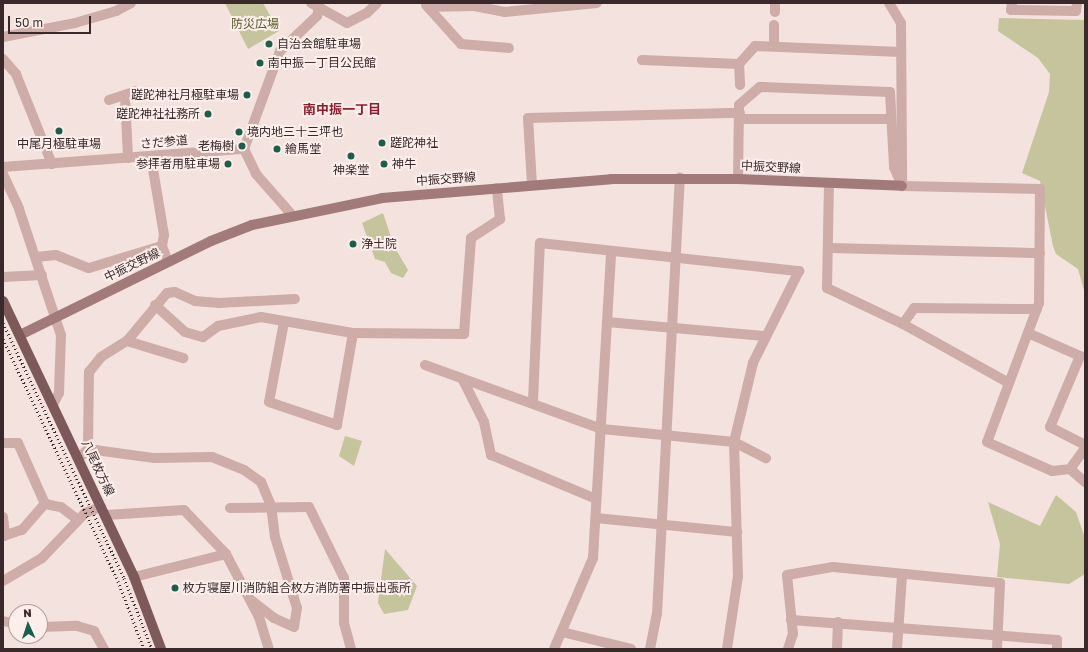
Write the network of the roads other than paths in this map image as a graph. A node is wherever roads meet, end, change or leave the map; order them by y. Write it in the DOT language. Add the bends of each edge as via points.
graph roads {
  1 [pos="131,3"];
  2 [pos="377,3"];
  3 [pos="597,3"];
  4 [pos="889,3"];
  5 [pos="1012,3"];
  6 [pos="1077,3"];
  7 [pos="315,5"];
  8 [pos="426,5"];
  9 [pos="774,25"];
  10 [pos="3,37"];
  11 [pos="774,46"];
  12 [pos="509,48"];
  13 [pos="901,52"];
  14 [pos="3,59"];
  15 [pos="642,60"];
  16 [pos="739,64"];
  17 [pos="740,85"];
  18 [pos="136,91"];
  19 [pos="125,96"];
  20 [pos="109,100"];
  21 [pos="740,116"];
  22 [pos="891,119"];
  23 [pos="244,149"];
  24 [pos="151,157"];
  25 [pos="128,158"];
  26 [pos="52,164"];
  27 [pos="3,172"];
  28 [pos="680,178"];
  29 [pos="738,179"];
  30 [pos="829,183"];
  31 [pos="532,185"];
  32 [pos="902,186"];
  33 [pos="497,188"];
  34 [pos="292,215"];
  35 [pos="162,246"];
  36 [pos="828,248"];
  37 [pos="611,253"];
  38 [pos="1040,253"];
  39 [pos="36,257"];
  40 [pos="678,260"];
  41 [pos="168,262"];
  42 [pos="42,275"];
  43 [pos="3,278"];
  44 [pos="295,299"];
  45 [pos="3,301"];
  46 [pos="155,305"];
  47 [pos="1037,309"];
  48 [pos="57,316"];
  49 [pos="284,322"];
  50 [pos="607,322"];
  51 [pos="903,324"];
  52 [pos="674,328"];
  53 [pos="353,333"];
  54 [pos="1028,333"];
  55 [pos="20,335"];
  56 [pos="764,336"];
  57 [pos="127,341"];
  58 [pos="183,358"];
  59 [pos="425,365"];
  60 [pos="463,380"];
  61 [pos="1009,383"];
  62 [pos="533,401"];
  63 [pos="53,405"];
  64 [pos="602,429"];
  65 [pos="667,434"];
  66 [pos="734,442"];
  67 [pos="3,443"];
  68 [pos="1085,444"];
  69 [pos="1085,448"];
  70 [pos="88,449"];
  71 [pos="79,458"];
  72 [pos="766,458"];
  73 [pos="1070,469"];
  74 [pos="1085,482"];
  75 [pos="596,499"];
  76 [pos="45,504"];
  77 [pos="271,505"];
  78 [pos="230,508"];
  79 [pos="104,511"];
  80 [pos="3,517"];
  81 [pos="81,517"];
  82 [pos="596,518"];
  83 [pos="662,525"];
  84 [pos="737,532"];
  85 [pos="4,536"];
  86 [pos="226,554"];
  87 [pos="902,576"];
  88 [pos="134,577"];
  89 [pos="3,581"];
  90 [pos="251,600"];
  91 [pos="791,620"];
  92 [pos="838,622"];
  93 [pos="48,627"];
  94 [pos="898,627"];
  95 [pos="562,632"];
  96 [pos="997,635"];
  97 [pos="104,649"];
  98 [pos="162,649"];
  99 [pos="270,649"];
  100 [pos="351,649"];
  101 [pos="554,649"];
  102 [pos="631,649"];
  103 [pos="650,649"];
  104 [pos="727,649"];
  105 [pos="788,649"];
  106 [pos="837,649"];
  107 [pos="897,649"];
  108 [pos="997,649"];
  109 [pos="1057,649"];
  1 -- 10 [label="street" via="116,11 75,23"];
  2 -- 7 [label="street" via="367,14 346,23"];
  3 -- 8 [label="street" via="504,12 474,6"];
  4 -- 13 [label="street" via="901,23"];
  5 -- 6 [label="street" via="1011,10 1076,11"];
  7 -- 23 [label="street" via="317,16 280,51"];
  8 -- 12 [label="street" via="461,44"];
  9 -- 11 [label="street"];
  11 -- 13 [label="street"];
  11 -- 16 [label="street" via="755,46"];
  13 -- 32 [label="street"];
  14 -- 26 [label="street" via="16,74"];
  15 -- 16 [label="street"];
  16 -- 17 [label="street"];
  18 -- 19 [label="street"];
  19 -- 20 [label="street"];
  19 -- 25 [label="street"];
  21 -- 22 [label="street"];
  21 -- 22 [label="street" via="739,104 760,87 890,92"];
  21 -- 29 [label="street"];
  21 -- 31 [label="street" via="528,118"];
  22 -- 32 [label="street" via="894,167"];
  23 -- 24 [label="street, さだ参道"];
  23 -- 34 [label="street" via="256,174"];
  24 -- 25 [label="street, さだ参道"];
  24 -- 35 [label="street" via="164,234"];
  25 -- 26 [label="street, さだ参道"];
  26 -- 27 [label="street, さだ参道" via="36,164"];
  27 -- 39 [label="street"];
  28 -- 29 [label="street, 中振交野線"];
  28 -- 31 [label="street, 中振交野線"];
  28 -- 40 [label="street"];
  29 -- 30 [label="street, 中振交野線"];
  30 -- 32 [label="street, 中振交野線"];
  30 -- 36 [label="street"];
  31 -- 33 [label="street, 中振交野線"];
  32 -- 38 [label="street" via="1040,189"];
  33 -- 34 [label="street, 中振交野線" via="382,198"];
  33 -- 53 [label="street" via="500,219 471,238 464,334"];
  34 -- 41 [label="street, 中振交野線" via="252,225"];
  35 -- 39 [label="street" via="89,268 56,255"];
  35 -- 41 [label="street"];
  36 -- 38 [label="street"];
  36 -- 51 [label="street" via="827,288"];
  37 -- 40 [label="street"];
  37 -- 50 [label="street"];
  37 -- 62 [label="street" via="540,242"];
  38 -- 47 [label="street"];
  39 -- 42 [label="street"];
  40 -- 52 [label="street"];
  40 -- 56 [label="street" via="799,271"];
  41 -- 48 [label="street, 中振交野線"];
  42 -- 43 [label="street"];
  42 -- 48 [label="street"];
  44 -- 46 [label="street" via="195,301 174,292"];
  45 -- 55 [label="main road, 八尾枚方線"];
  46 -- 49 [label="street" via="185,332 203,338 218,326 261,318"];
  46 -- 57 [label="street"];
  47 -- 51 [label="street" via="914,308"];
  47 -- 54 [label="street"];
  48 -- 55 [label="street, 中振交野線"];
  48 -- 63 [label="street" via="62,341 59,393"];
  49 -- 53 [label="street"];
  49 -- 53 [label="street" via="269,402 337,425"];
  50 -- 52 [label="street"];
  50 -- 64 [label="street"];
  51 -- 61 [label="street"];
  52 -- 56 [label="street"];
  52 -- 65 [label="street"];
  54 -- 61 [label="street"];
  54 -- 68 [label="street" via="1080,356 1050,427"];
  55 -- 63 [label="main road, 八尾枚方線"];
  56 -- 66 [label="street" via="753,363"];
  57 -- 58 [label="street"];
  57 -- 70 [label="street" via="102,357 90,372"];
  59 -- 60 [label="street"];
  60 -- 62 [label="street"];
  60 -- 75 [label="street" via="484,422 491,455"];
  61 -- 73 [label="street" via="988,442 1052,471"];
  62 -- 64 [label="street"];
  63 -- 71 [label="main road, 八尾枚方線"];
  64 -- 65 [label="street"];
  64 -- 75 [label="street"];
  65 -- 66 [label="street"];
  65 -- 83 [label="street"];
  66 -- 72 [label="street"];
  66 -- 84 [label="street"];
  67 -- 76 [label="street" via="18,443"];
  69 -- 73 [label="street"];
  70 -- 71 [label="street"];
  70 -- 77 [label="street" via="154,458 225,460 261,482"];
  71 -- 79 [label="main road, 八尾枚方線"];
  73 -- 74 [label="street"];
  75 -- 82 [label="street"];
  76 -- 81 [label="street" via="61,507"];
  76 -- 85 [label="street" via="22,530"];
  77 -- 78 [label="street"];
  77 -- 90 [label="street" via="275,537 297,608 294,627 274,618"];
  77 -- 100 [label="street" via="309,507 344,578 344,623"];
  79 -- 81 [label="street"];
  79 -- 86 [label="street" via="184,510"];
  79 -- 88 [label="main road, 八尾枚方線"];
  80 -- 85 [label="street"];
  81 -- 89 [label="street" via="42,558"];
  82 -- 83 [label="street"];
  82 -- 95 [label="street" via="593,558"];
  83 -- 84 [label="street"];
  83 -- 103 [label="street" via="657,614"];
  84 -- 104 [label="street" via="738,576"];
  86 -- 88 [label="street"];
  86 -- 90 [label="street"];
  87 -- 91 [label="street" via="833,567 787,576"];
  87 -- 94 [label="street"];
  87 -- 96 [label="street" via="1000,583"];
  88 -- 98 [label="main road, 八尾枚方線"];
  90 -- 99 [label="street"];
  91 -- 92 [label="street"];
  91 -- 105 [label="street" via="793,634"];
  92 -- 94 [label="street"];
  92 -- 106 [label="street"];
  93 -- 97 [label="street" via="83,627 94,631"];
  94 -- 96 [label="street"];
  94 -- 107 [label="street"];
  95 -- 101 [label="street"];
  95 -- 102 [label="street"];
  96 -- 108 [label="street"];
  96 -- 109 [label="street" via="1057,640"];
}
